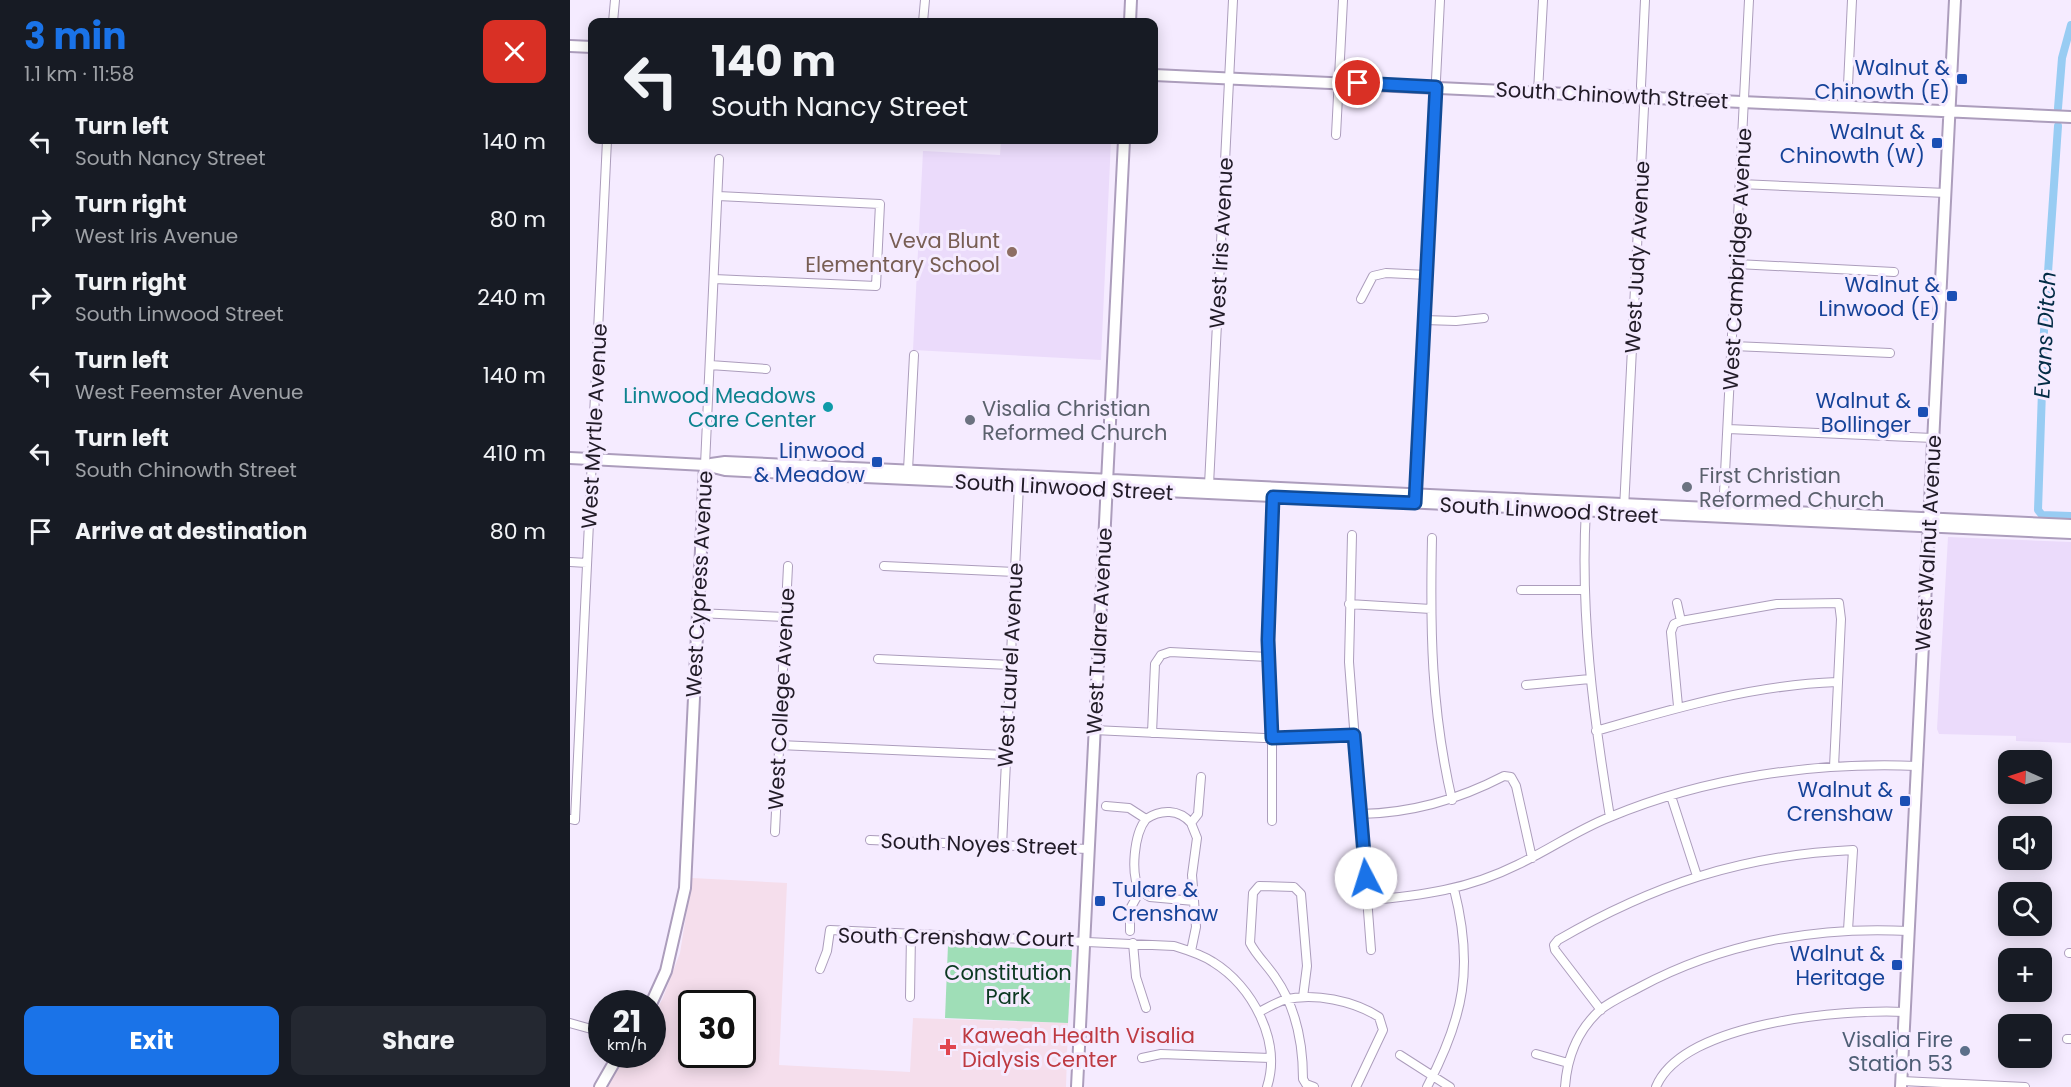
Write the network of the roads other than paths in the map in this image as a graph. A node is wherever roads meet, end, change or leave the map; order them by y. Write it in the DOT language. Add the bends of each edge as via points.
graph roads {
  1 [pos="615,0"];
  2 [pos="925,0"];
  3 [pos="1131,0"];
  4 [pos="1233,0"];
  5 [pos="1342,0"];
  6 [pos="1440,0"];
  7 [pos="1543,0"];
  8 [pos="1646,0"];
  9 [pos="1749,0"];
  10 [pos="1852,0"];
  11 [pos="1955,0"];
  12 [pos="613,18"];
  13 [pos="923,18"];
  14 [pos="1130,18"];
  15 [pos="570,46"];
  16 [pos="588,47"];
  17 [pos="1158,75"];
  18 [pos="1229,77"];
  19 [pos="1338,82"];
  20 [pos="1436,87"];
  21 [pos="1538,92"];
  22 [pos="1643,97"];
  23 [pos="1744,102"];
  24 [pos="1847,107"];
  25 [pos="1950,112"];
  26 [pos="2071,117"];
  27 [pos="1336,135"];
  28 [pos="608,144"];
  29 [pos="1124,144"];
  30 [pos="719,159"];
  31 [pos="1740,184"];
  32 [pos="1946,193"];
  33 [pos="718,196"];
  34 [pos="1737,264"];
  35 [pos="1894,272"];
  36 [pos="1427,275"];
  37 [pos="714,279"];
  38 [pos="1361,300"];
  39 [pos="1484,318"];
  40 [pos="1424,320"];
  41 [pos="1733,346"];
  42 [pos="1890,353"];
  43 [pos="914,355"];
  44 [pos="710,365"];
  45 [pos="766,369"];
  46 [pos="1728,429"];
  47 [pos="1933,438"];
  48 [pos="570,458"];
  49 [pos="593,459"];
  50 [pos="705,465"];
  51 [pos="908,470"];
  52 [pos="1008,475"];
  53 [pos="865,477"];
  54 [pos="1106,484"];
  55 [pos="1019,485"];
  56 [pos="1209,485"];
  57 [pos="1217,494"];
  58 [pos="1273,497"];
  59 [pos="1415,499"];
  60 [pos="1586,507"];
  61 [pos="1624,509"];
  62 [pos="1723,514"];
  63 [pos="1929,523"];
  64 [pos="2071,525"];
  65 [pos="2071,533"];
  66 [pos="1352,536"];
  67 [pos="1432,538"];
  68 [pos="570,562"];
  69 [pos="587,563"];
  70 [pos="788,566"];
  71 [pos="884,566"];
  72 [pos="1015,573"];
  73 [pos="1521,590"];
  74 [pos="1585,590"];
  75 [pos="1677,603"];
  76 [pos="1349,604"];
  77 [pos="1431,609"];
  78 [pos="697,613"];
  79 [pos="785,617"];
  80 [pos="1681,621"];
  81 [pos="1268,657"];
  82 [pos="878,659"];
  83 [pos="1010,665"];
  84 [pos="1590,679"];
  85 [pos="1837,682"];
  86 [pos="1526,686"];
  87 [pos="1678,706"];
  88 [pos="1094,730"];
  89 [pos="1596,731"];
  90 [pos="1152,733"];
  91 [pos="1354,735"];
  92 [pos="1272,738"];
  93 [pos="778,745"];
  94 [pos="1006,755"];
  95 [pos="1917,766"];
  96 [pos="1833,767"];
  97 [pos="1200,777"];
  98 [pos="1671,796"];
  99 [pos="1452,800"];
  100 [pos="1107,806"];
  101 [pos="1361,814"];
  102 [pos="1610,817"];
  103 [pos="1146,819"];
  104 [pos="572,820"];
  105 [pos="1272,822"];
  106 [pos="1191,823"];
  107 [pos="775,832"];
  108 [pos="870,840"];
  109 [pos="1002,846"];
  110 [pos="1088,849"];
  111 [pos="1532,858"];
  112 [pos="1697,876"];
  113 [pos="1455,889"];
  114 [pos="1140,891"];
  115 [pos="1368,900"];
  116 [pos="1194,901"];
  117 [pos="1848,930"];
  118 [pos="1130,931"];
  119 [pos="1909,931"];
  120 [pos="911,933"];
  121 [pos="1083,940"];
  122 [pos="1133,943"];
  123 [pos="1371,950"];
  124 [pos="1191,951"];
  125 [pos="820,969"];
  126 [pos="657,990"];
  127 [pos="910,997"];
  128 [pos="1303,997"];
  129 [pos="1288,999"];
  130 [pos="1146,1008"];
  131 [pos="1601,1010"];
  132 [pos="1259,1012"];
  133 [pos="1905,1012"];
  134 [pos="570,1023"];
  135 [pos="588,1028"];
  136 [pos="1400,1054"];
  137 [pos="1536,1054"];
  138 [pos="1142,1058"];
  139 [pos="1270,1058"];
  140 [pos="1568,1063"];
  141 [pos="611,1068"];
  142 [pos="1433,1076"];
  143 [pos="1902,1084"];
  144 [pos="600,1087"];
  145 [pos="1077,1087"];
  146 [pos="1267,1087"];
  147 [pos="1314,1087"];
  148 [pos="1356,1087"];
  149 [pos="1427,1087"];
  150 [pos="1450,1087"];
  151 [pos="1565,1087"];
  152 [pos="1656,1087"];
  153 [pos="2025,1087"];
  1 -- 12 [label="street"];
  2 -- 13 [label="street"];
  3 -- 14 [label="street"];
  4 -- 18 [label="street, West Iris Avenue"];
  5 -- 19 [label="street"];
  6 -- 20 [label="street"];
  7 -- 21 [label="street"];
  8 -- 22 [label="street, West Judy Avenue"];
  9 -- 23 [label="street, West Cambridge Avenue"];
  10 -- 24 [label="street"];
  11 -- 25 [label="street, West Walnut Avenue"];
  15 -- 16 [label="street"];
  17 -- 18 [label="street, South Chinowth Street"];
  18 -- 19 [label="street, South Chinowth Street"];
  18 -- 56 [label="street, West Iris Avenue"];
  19 -- 20 [label="street, South Chinowth Street"];
  19 -- 27 [label="street"];
  20 -- 21 [label="street, South Chinowth Street"];
  20 -- 36 [label="street"];
  21 -- 22 [label="street, South Chinowth Street"];
  22 -- 23 [label="street, South Chinowth Street"];
  22 -- 61 [label="street, West Judy Avenue"];
  23 -- 24 [label="street, South Chinowth Street"];
  23 -- 31 [label="street, West Cambridge Avenue"];
  24 -- 25 [label="street, South Chinowth Street"];
  25 -- 26 [label="street, South Chinowth Street"];
  25 -- 32 [label="street, West Walnut Avenue"];
  28 -- 49 [label="street, West Myrtle Avenue"];
  29 -- 54 [label="street, West Tulare Avenue"];
  30 -- 33 [label="street, West Cypress Avenue"];
  31 -- 32 [label="street"];
  31 -- 34 [label="street, West Cambridge Avenue"];
  32 -- 47 [label="street, West Walnut Avenue"];
  33 -- 37 [label="street, West Cypress Avenue"];
  33 -- 37 [label="street" via="880,204 876,286"];
  34 -- 35 [label="street"];
  34 -- 41 [label="street, West Cambridge Avenue"];
  36 -- 38 [label="street" via="1373,276"];
  36 -- 40 [label="street"];
  37 -- 44 [label="street, West Cypress Avenue"];
  39 -- 40 [label="street"];
  40 -- 59 [label="street"];
  41 -- 42 [label="street"];
  41 -- 46 [label="street, West Cambridge Avenue"];
  43 -- 51 [label="street"];
  44 -- 45 [label="street"];
  44 -- 50 [label="street, West Cypress Avenue"];
  46 -- 47 [label="street"];
  46 -- 62 [label="street, West Cambridge Avenue"];
  47 -- 63 [label="street, West Walnut Avenue"];
  48 -- 49 [label="street, South Linwood Street"];
  49 -- 50 [label="street, South Linwood Street"];
  49 -- 69 [label="street, West Myrtle Avenue"];
  50 -- 51 [label="street, South Linwood Street" via="725,462"];
  50 -- 53 [label="street, South Linwood Street" via="725,470"];
  50 -- 78 [label="street, West Cypress Avenue"];
  51 -- 52 [label="street, South Linwood Street"];
  51 -- 53 [label="street" via="903,475 878,473"];
  52 -- 54 [label="street, South Linwood Street"];
  52 -- 55 [label="street"];
  53 -- 55 [label="street, South Linwood Street"];
  54 -- 55 [label="street, South Linwood Street"];
  54 -- 56 [label="street, South Linwood Street"];
  54 -- 57 [label="street, South Linwood Street"];
  54 -- 88 [label="street, West Tulare Avenue"];
  55 -- 72 [label="street, West Laurel Avenue"];
  56 -- 57 [label="street"];
  56 -- 59 [label="street, South Linwood Street"];
  57 -- 58 [label="street, South Linwood Street"];
  58 -- 59 [label="street, South Linwood Street"];
  58 -- 81 [label="street"];
  59 -- 60 [label="street, South Linwood Street"];
  60 -- 61 [label="street, South Linwood Street"];
  60 -- 74 [label="street"];
  61 -- 62 [label="street, South Linwood Street"];
  62 -- 63 [label="street, South Linwood Street"];
  63 -- 64 [label="street, South Linwood Street"];
  63 -- 65 [label="street, South Linwood Street"];
  63 -- 95 [label="street, West Walnut Avenue"];
  66 -- 76 [label="street"];
  67 -- 77 [label="street"];
  68 -- 69 [label="street"];
  69 -- 104 [label="street, West Myrtle Avenue"];
  70 -- 79 [label="street, West College Avenue"];
  71 -- 72 [label="street"];
  72 -- 83 [label="street, West Laurel Avenue"];
  73 -- 74 [label="street"];
  74 -- 84 [label="street"];
  75 -- 80 [label="street"];
  76 -- 77 [label="street"];
  76 -- 91 [label="street"];
  77 -- 99 [label="street" via="1436,709"];
  78 -- 79 [label="street"];
  78 -- 126 [label="street, West Cypress Avenue" via="685,888 666,971"];
  79 -- 93 [label="street, West College Avenue"];
  80 -- 85 [label="street" via="1777,604 1839,603"];
  80 -- 87 [label="street" via="1674,624 1671,632"];
  81 -- 90 [label="street" via="1170,652 1161,655 1155,664"];
  81 -- 92 [label="street"];
  82 -- 83 [label="street"];
  83 -- 94 [label="street, West Laurel Avenue"];
  84 -- 86 [label="street"];
  84 -- 89 [label="street"];
  85 -- 87 [label="street" via="1755,690"];
  85 -- 96 [label="street"];
  87 -- 89 [label="street"];
  88 -- 90 [label="street"];
  88 -- 110 [label="street, West Tulare Avenue"];
  89 -- 102 [label="street"];
  90 -- 92 [label="street"];
  91 -- 92 [label="street"];
  91 -- 101 [label="street"];
  92 -- 105 [label="street"];
  93 -- 94 [label="street"];
  93 -- 107 [label="street, West College Avenue"];
  94 -- 109 [label="street, West Laurel Avenue"];
  95 -- 96 [label="street"];
  95 -- 119 [label="street, West Walnut Avenue"];
  96 -- 98 [label="street" via="1758,776"];
  97 -- 106 [label="street" via="1198,814"];
  98 -- 102 [label="street"];
  98 -- 112 [label="street"];
  99 -- 101 [label="street" via="1395,813"];
  99 -- 111 [label="street" via="1504,776 1511,777"];
  100 -- 103 [label="street" via="1129,808"];
  101 -- 115 [label="street"];
  102 -- 111 [label="street"];
  103 -- 106 [label="street" via="1172,812"];
  103 -- 114 [label="street" via="1138,837 1136,879"];
  106 -- 116 [label="street" via="1197,838"];
  108 -- 109 [label="street, South Noyes Street"];
  109 -- 110 [label="street, South Noyes Street"];
  110 -- 121 [label="street, West Tulare Avenue"];
  111 -- 113 [label="street"];
  112 -- 117 [label="street" via="1764,858 1853,850"];
  112 -- 131 [label="street" via="1605,913 1554,945"];
  113 -- 115 [label="street"];
  113 -- 142 [label="street" via="1466,948 1465,976 1451,1038"];
  114 -- 116 [label="street" via="1150,897"];
  114 -- 118 [label="street" via="1130,909"];
  115 -- 123 [label="street"];
  116 -- 124 [label="street" via="1196,927"];
  117 -- 119 [label="street"];
  117 -- 131 [label="street" via="1809,933 1734,949 1658,977"];
  119 -- 133 [label="street, West Walnut Avenue"];
  120 -- 121 [label="street, South Crenshaw Court"];
  120 -- 125 [label="street, South Crenshaw Court" via="830,930"];
  120 -- 127 [label="street"];
  121 -- 122 [label="street, South Crenshaw Court"];
  121 -- 145 [label="street, West Tulare Avenue"];
  122 -- 124 [label="street, South Crenshaw Court" via="1162,943"];
  122 -- 130 [label="street" via="1136,977"];
  124 -- 132 [label="street, South Crenshaw Court" via="1213,961 1235,979"];
  128 -- 129 [label="street"];
  128 -- 129 [label="street" via="1307,966 1301,894 1294,887 1258,886 1253,893 1250,943"];
  128 -- 148 [label="street" via="1354,1005 1379,1017 1383,1030"];
  129 -- 132 [label="street"];
  129 -- 147 [label="street" via="1300,1038 1303,1079"];
  131 -- 140 [label="street" via="1586,1027"];
  132 -- 139 [label="street, South Crenshaw Court"];
  133 -- 143 [label="street, West Walnut Avenue"];
  133 -- 152 [label="street" via="1823,1014 1750,1029 1680,1057"];
  134 -- 135 [label="street"];
  136 -- 142 [label="street"];
  137 -- 140 [label="street"];
  138 -- 139 [label="street" via="1161,1054"];
  139 -- 146 [label="street, South Crenshaw Court"];
  140 -- 151 [label="street"];
  141 -- 144 [label="street"];
  142 -- 149 [label="street"];
  142 -- 150 [label="street"];
  143 -- 153 [label="street"];
}
